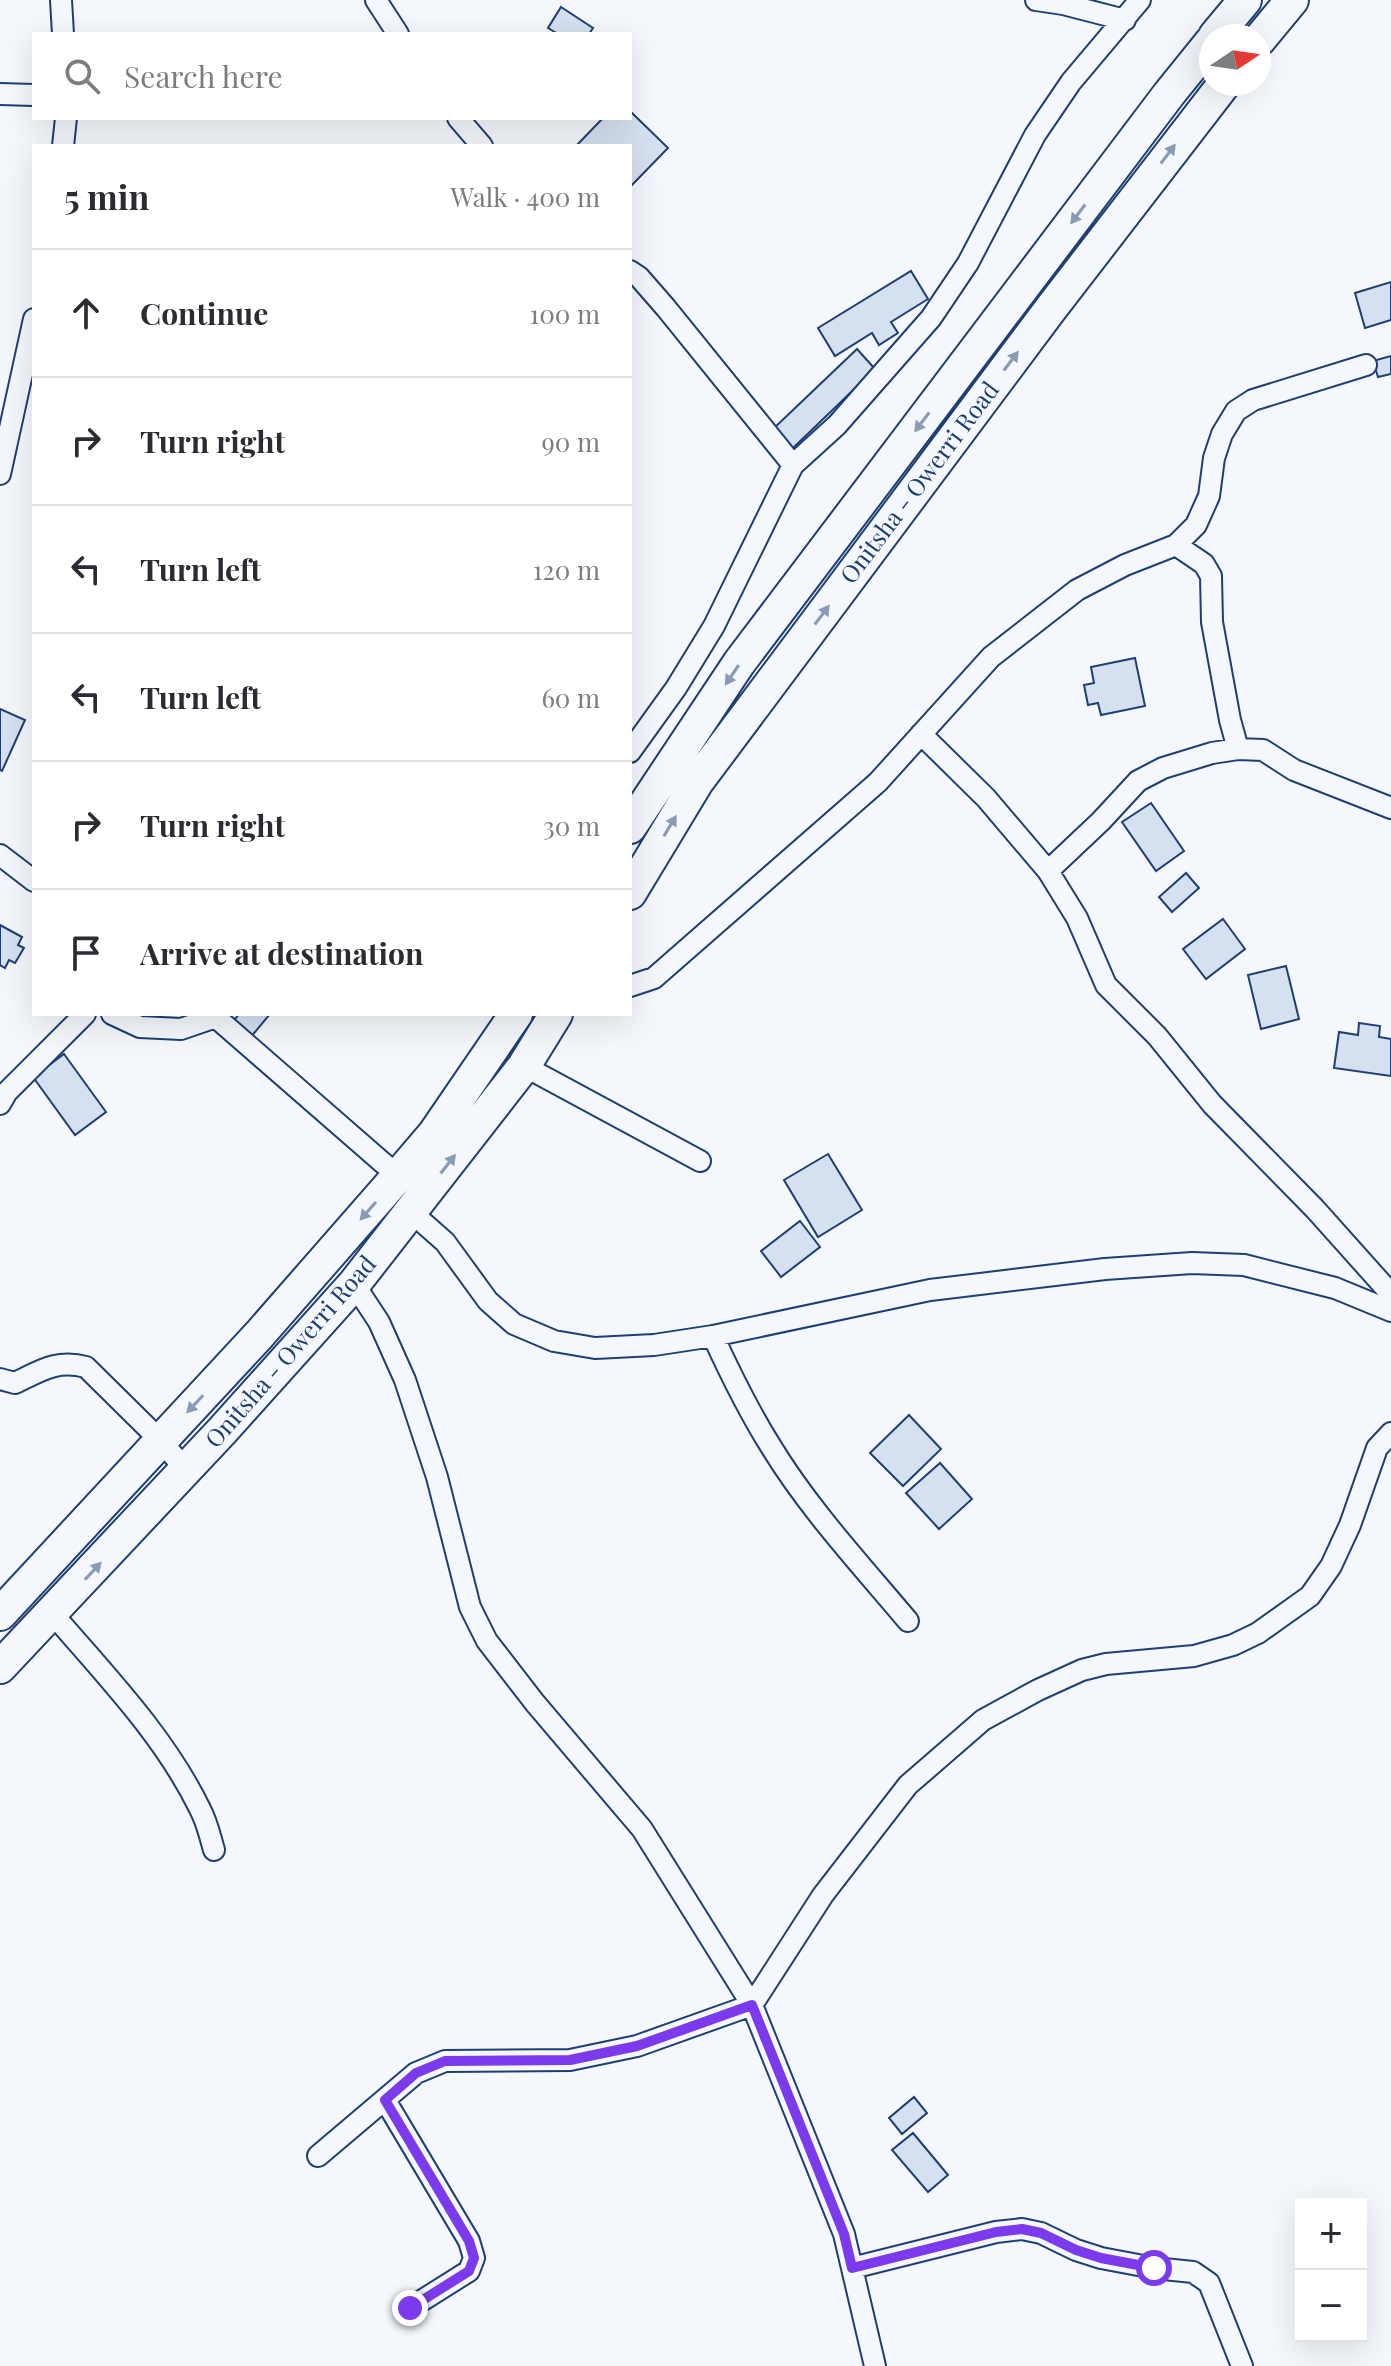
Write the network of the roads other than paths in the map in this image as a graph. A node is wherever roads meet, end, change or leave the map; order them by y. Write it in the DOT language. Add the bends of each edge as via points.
graph roads {
  1 [pos="61,0"];
  2 [pos="376,0"];
  3 [pos="1036,0"];
  4 [pos="1140,0"];
  5 [pos="1245,0"];
  6 [pos="1292,0"];
  7 [pos="1125,20"];
  8 [pos="1225,24"];
  9 [pos="1271,25"];
  10 [pos="63,32"];
  11 [pos="397,32"];
  12 [pos="1199,57"];
  13 [pos="0,94"];
  14 [pos="32,95"];
  15 [pos="1214,96"];
  16 [pos="66,120"];
  17 [pos="460,120"];
  18 [pos="63,144"];
  19 [pos="480,144"];
  20 [pos="632,272"];
  21 [pos="32,328"];
  22 [pos="1366,365"];
  23 [pos="793,465"];
  24 [pos="0,474"];
  25 [pos="1176,545"];
  26 [pos="921,734"];
  27 [pos="632,749"];
  28 [pos="1238,749"];
  29 [pos="1391,808"];
  30 [pos="632,824"];
  31 [pos="0,855"];
  32 [pos="1048,871"];
  33 [pos="32,879"];
  34 [pos="632,890"];
  35 [pos="632,985"];
  36 [pos="83,1016"];
  37 [pos="116,1016"];
  38 [pos="212,1016"];
  39 [pos="215,1016"];
  40 [pos="515,1016"];
  41 [pos="555,1016"];
  42 [pos="524,1066"];
  43 [pos="0,1104"];
  44 [pos="700,1161"];
  45 [pos="398,1176"];
  46 [pos="411,1212"];
  47 [pos="354,1284"];
  48 [pos="1391,1294"];
  49 [pos="1391,1311"];
  50 [pos="713,1336"];
  51 [pos="0,1379"];
  52 [pos="1391,1433"];
  53 [pos="161,1441"];
  54 [pos="186,1470"];
  55 [pos="52,1613"];
  56 [pos="0,1614"];
  57 [pos="908,1621"];
  58 [pos="0,1667"];
  59 [pos="214,1850"];
  60 [pos="752,2005"];
  61 [pos="385,2100"];
  62 [pos="318,2156"];
  63 [pos="852,2268"];
  64 [pos="410,2308"];
  65 [pos="875,2366"];
  66 [pos="1242,2366"];
  1 -- 10 [label="street"];
  2 -- 11 [label="street"];
  3 -- 7 [label="street"];
  4 -- 7 [label="street"];
  5 -- 8 [label="highway"];
  6 -- 9 [label="highway"];
  7 -- 23 [label="street" via="1071,82 1035,135 968,263 931,318 837,425"];
  12 -- 30 [label="highway, Onitsha - Owerri Road, one-way" via="739,663"];
  13 -- 14 [label="street"];
  34 -- 15 [label="highway, Onitsha - Owerri Road, one-way" via="697,782"];
  16 -- 18 [label="street"];
  17 -- 19 [label="street"];
  20 -- 23 [label="street"];
  21 -- 24 [label="street"];
  22 -- 25 [label="street" via="1253,400 1236,411 1214,458 1209,496 1196,525"];
  23 -- 27 [label="street" via="714,626"];
  25 -- 26 [label="street" via="1077,590 991,657"];
  25 -- 28 [label="street" via="1204,564 1211,576 1212,622"];
  26 -- 32 [label="street" via="986,798"];
  26 -- 35 [label="street" via="834,823 654,978"];
  28 -- 29 [label="street" via="1263,750 1294,770"];
  28 -- 32 [label="street" via="1200,756 1138,781"];
  31 -- 33 [label="street"];
  32 -- 48 [label="street" via="1077,918 1106,985"];
  36 -- 43 [label="street"];
  37 -- 38 [label="street" via="140,1027 181,1029"];
  39 -- 45 [label="street"];
  40 -- 45 [label="highway, Onitsha - Owerri Road" via="434,1134"];
  41 -- 42 [label="highway, Onitsha - Owerri Road"];
  42 -- 44 [label="street"];
  46 -- 42 [label="highway, Onitsha - Owerri Road, one-way"];
  45 -- 53 [label="highway, Onitsha - Owerri Road, one-way"];
  46 -- 47 [label="highway, Onitsha - Owerri Road"];
  46 -- 50 [label="street" via="445,1242 488,1301 514,1324 554,1341 595,1348"];
  47 -- 54 [label="highway, Onitsha - Owerri Road"];
  47 -- 60 [label="street" via="379,1322 405,1380 437,1477 470,1607 487,1641 642,1829"];
  49 -- 50 [label="street" via="1335,1288 1244,1265 1192,1263 930,1290"];
  50 -- 57 [label="street" via="772,1448"];
  51 -- 53 [label="street" via="15,1383 69,1362 86,1367"];
  52 -- 60 [label="street" via="1377,1448 1350,1525 1310,1596 1233,1645 1194,1656 1082,1670 983,1720 908,1785 823,1895"];
  53 -- 54 [label="street"];
  53 -- 56 [label="highway, Onitsha - Owerri Road"];
  55 -- 54 [label="highway, Onitsha - Owerri Road, one-way"];
  55 -- 58 [label="highway, Onitsha - Owerri Road"];
  55 -- 59 [label="street" via="128,1700 177,1767 202,1811"];
  60 -- 61 [label="street" via="637,2046 570,2060 445,2061 416,2073"];
  60 -- 63 [label="street" via="844,2234"];
  61 -- 62 [label="street"];
  61 -- 64 [label="street" via="474,2258 469,2271"];
  63 -- 65 [label="street"];
  63 -- 66 [label="street" via="996,2232 1041,2233 1101,2258 1193,2272 1209,2283"];
}
